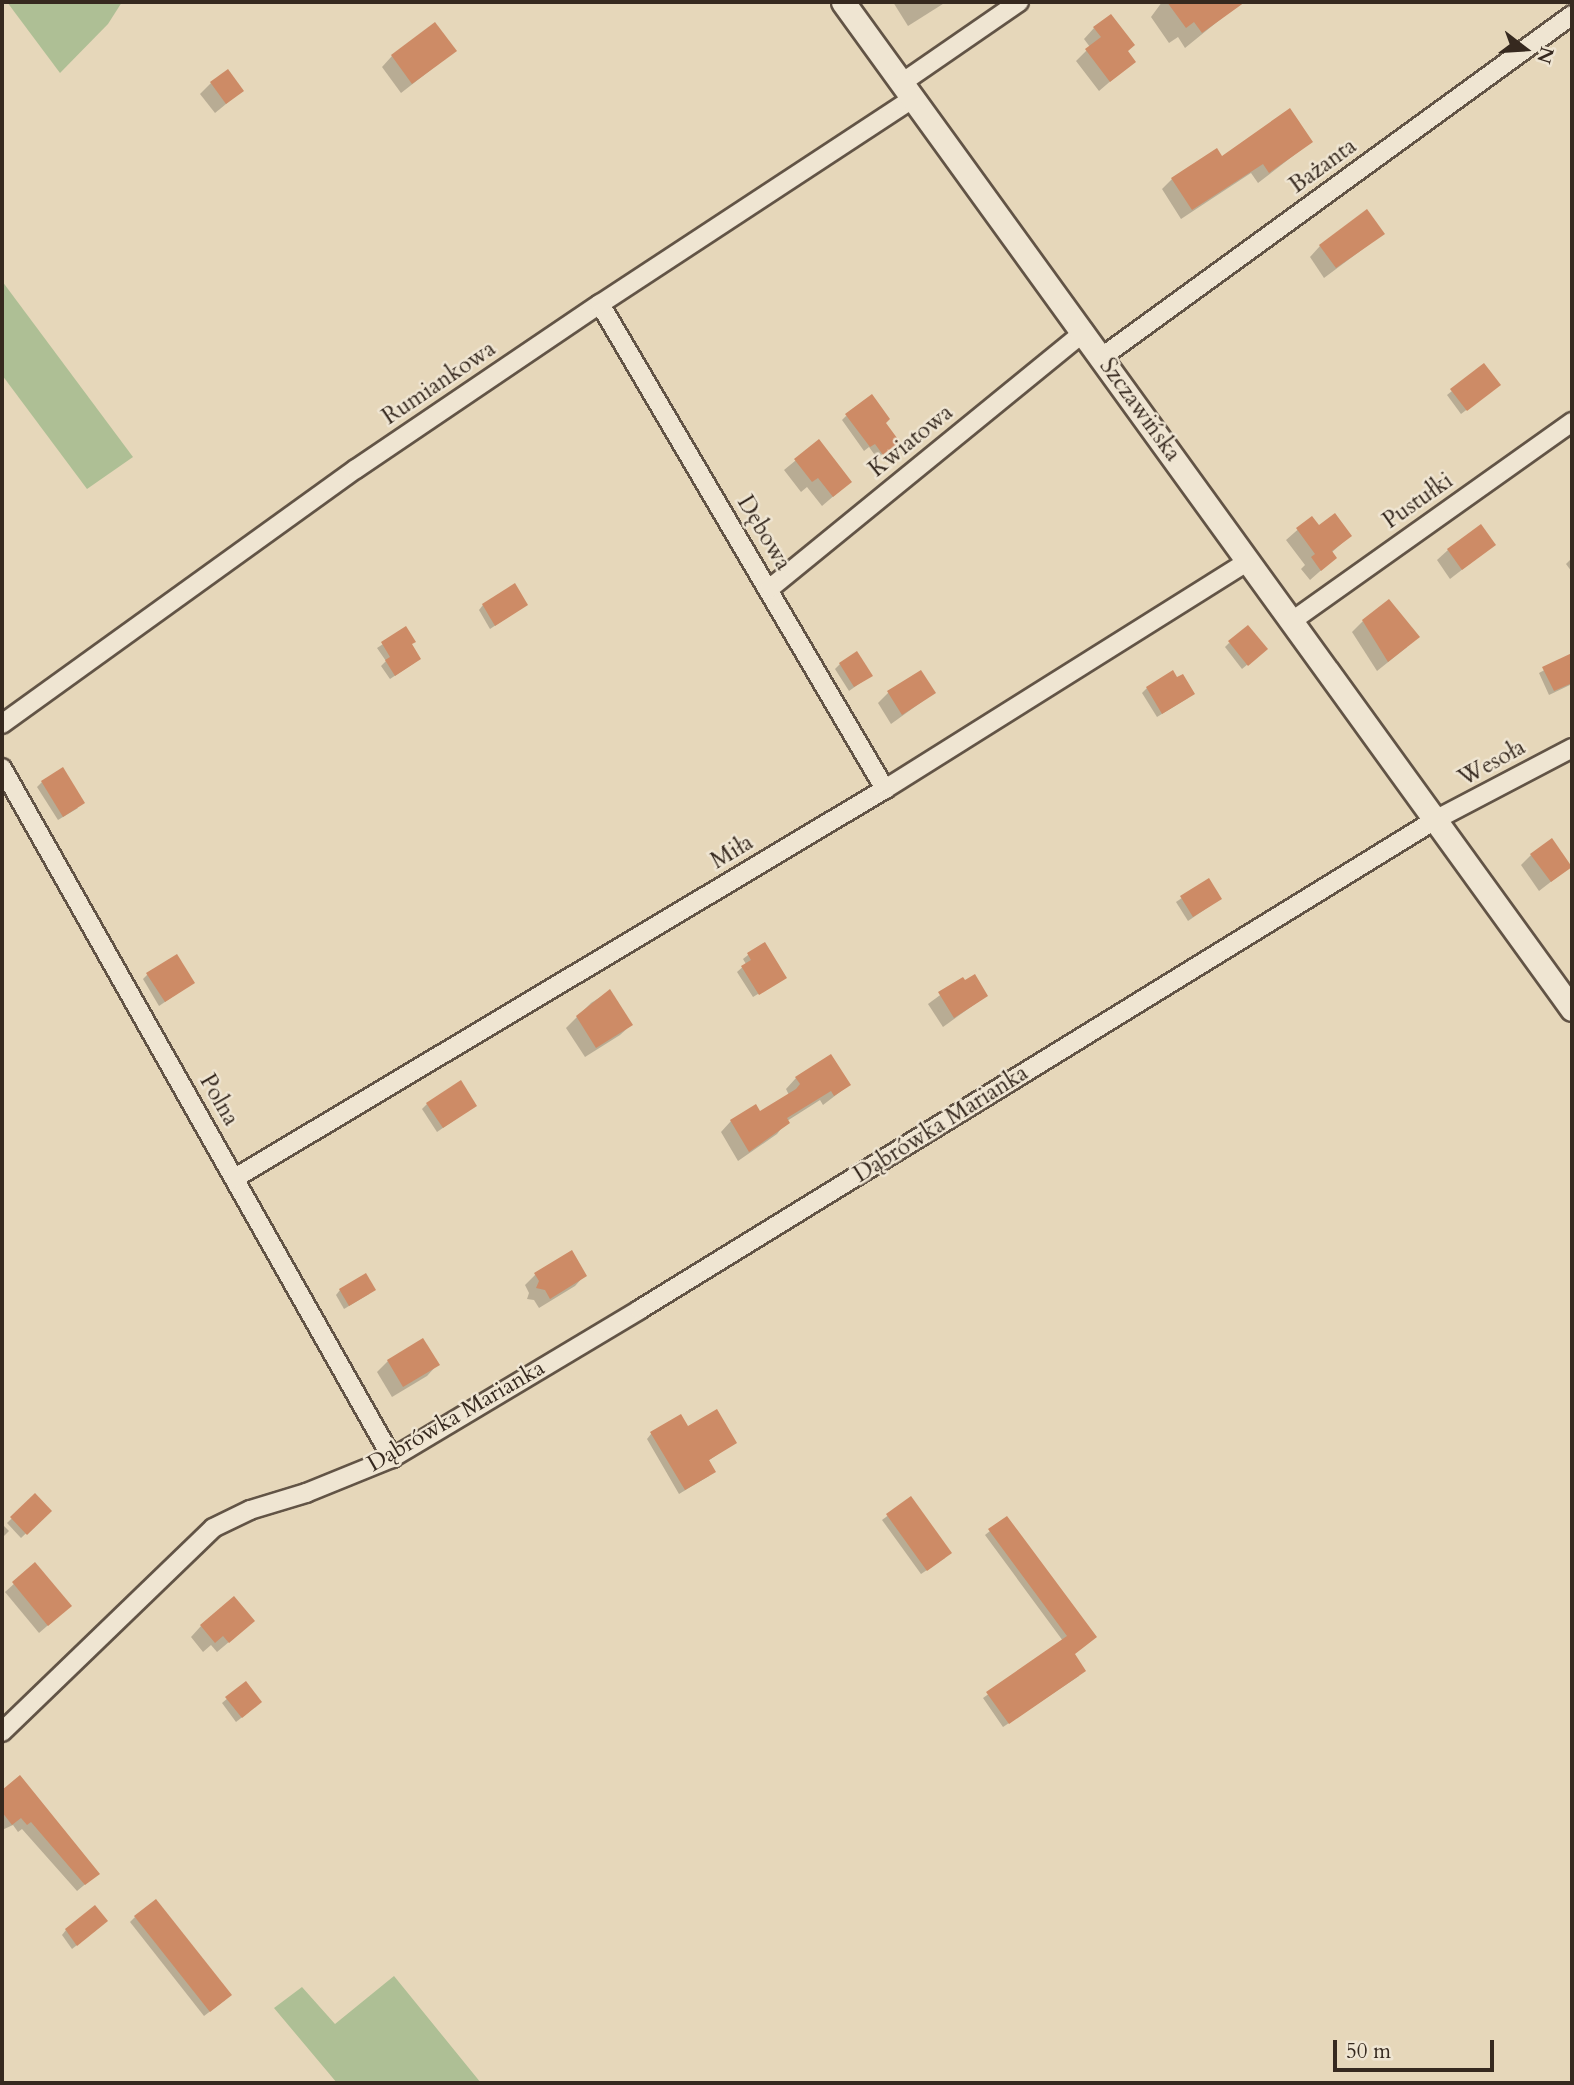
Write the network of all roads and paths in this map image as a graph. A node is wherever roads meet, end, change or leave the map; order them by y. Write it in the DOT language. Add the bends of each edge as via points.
graph roads {
  1 [pos="843,2"];
  2 [pos="1019,2"];
  3 [pos="1572,15"];
  4 [pos="909,90"];
  5 [pos="600,303"];
  6 [pos="1084,332"];
  7 [pos="1102,357"];
  8 [pos="1572,422"];
  9 [pos="1249,561"];
  10 [pos="769,589"];
  11 [pos="1292,621"];
  12 [pos="2,724"];
  13 [pos="1572,748"];
  14 [pos="2,768"];
  15 [pos="885,789"];
  16 [pos="1436,820"];
  17 [pos="1572,1009"];
  18 [pos="235,1178"];
  19 [pos="392,1458"];
  20 [pos="2,1732"];
  1 -- 4 [label="street, Szczawińska"];
  2 -- 4 [label="street, Rumiankowa"];
  3 -- 7 [label="street, Bażanta"];
  4 -- 5 [label="street, Rumiankowa"];
  4 -- 6 [label="street, Szczawińska"];
  5 -- 10 [label="street, Dębowa"];
  5 -- 12 [label="street, Rumiankowa" via="356,469"];
  6 -- 7 [label="street, Szczawińska"];
  6 -- 10 [label="street, Kwiatowa"];
  7 -- 9 [label="street, Szczawińska"];
  8 -- 11 [label="street, Pustułki"];
  9 -- 11 [label="street, Szczawińska"];
  9 -- 15 [label="street, Miła"];
  10 -- 15 [label="street, Dębowa"];
  11 -- 16 [label="street, Szczawińska"];
  13 -- 16 [label="street, Wesoła"];
  14 -- 18 [label="street, Polna"];
  15 -- 18 [label="street, Miła"];
  16 -- 17 [label="street"];
  16 -- 19 [label="street, Dąbrówka Marianka"];
  18 -- 19 [label="street, Polna"];
  19 -- 20 [label="street, Dąbrówka Marianka" via="233,1517 195,1543"];
}
